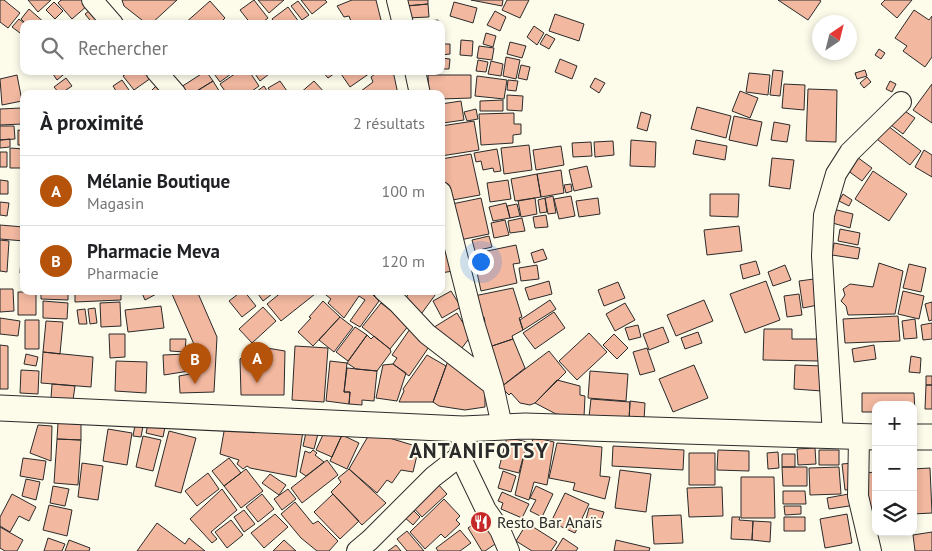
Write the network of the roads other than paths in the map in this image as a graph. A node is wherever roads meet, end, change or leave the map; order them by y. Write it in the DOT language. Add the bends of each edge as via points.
graph roads {
  1 [pos="92,0"];
  2 [pos="397,0"];
  3 [pos="110,20"];
  4 [pos="402,20"];
  5 [pos="159,75"];
  6 [pos="416,75"];
  7 [pos="173,90"];
  8 [pos="419,90"];
  9 [pos="900,102"];
  10 [pos="445,208"];
  11 [pos="389,295"];
  12 [pos="493,385"];
  13 [pos="0,408"];
  14 [pos="502,426"];
  15 [pos="463,429"];
  16 [pos="833,436"];
  17 [pos="868,437"];
  18 [pos="917,437"];
  19 [pos="932,437"];
  20 [pos="460,456"];
  21 [pos="367,547"];
  22 [pos="509,551"];
  23 [pos="871,551"];
  1 -- 3 [label="street"];
  2 -- 4 [label="street"];
  5 -- 7 [label="street"];
  6 -- 8 [label="street"];
  9 -- 16 [label="street" via="850,152 836,174 824,215 822,256"];
  10 -- 12 [label="street"];
  11 -- 12 [label="street" via="427,334"];
  12 -- 14 [label="street"];
  13 -- 15 [label="main road"];
  14 -- 15 [label="main road"];
  14 -- 16 [label="main road"];
  15 -- 20 [label="street"];
  16 -- 17 [label="main road"];
  17 -- 23 [label="street" via="858,496"];
  18 -- 19 [label="main road"];
  20 -- 21 [label="street" via="434,477"];
  20 -- 22 [label="street"];
}
